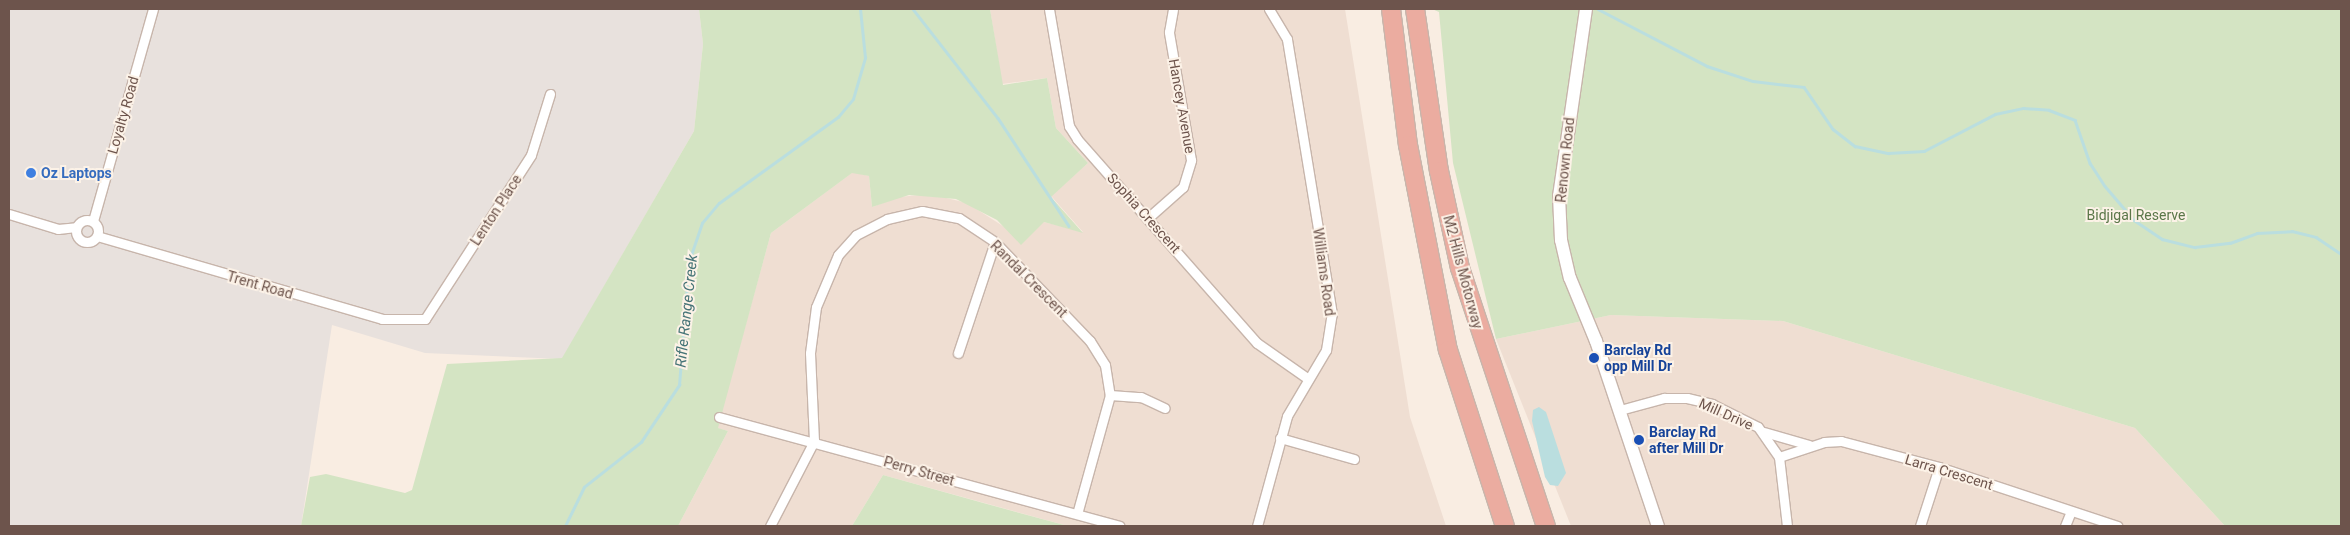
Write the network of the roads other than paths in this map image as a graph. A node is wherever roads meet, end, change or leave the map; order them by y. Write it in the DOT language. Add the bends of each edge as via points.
graph roads {
  1 [pos="153,9"];
  2 [pos="1048,9"];
  3 [pos="1172,9"];
  4 [pos="1269,9"];
  5 [pos="1391,9"];
  6 [pos="1415,9"];
  7 [pos="1586,9"];
  8 [pos="550,94"];
  9 [pos="9,214"];
  10 [pos="1149,217"];
  11 [pos="93,221"];
  12 [pos="76,227"];
  13 [pos="97,236"];
  14 [pos="995,242"];
  15 [pos="425,319"];
  16 [pos="958,353"];
  17 [pos="1307,378"];
  18 [pos="1110,395"];
  19 [pos="1166,408"];
  20 [pos="1620,410"];
  21 [pos="720,417"];
  22 [pos="1764,432"];
  23 [pos="1280,438"];
  24 [pos="814,441"];
  25 [pos="1813,445"];
  26 [pos="1779,457"];
  27 [pos="1354,459"];
  28 [pos="1939,467"];
  29 [pos="2071,511"];
  30 [pos="1077,514"];
  31 [pos="770,526"];
  32 [pos="1119,526"];
  33 [pos="1257,526"];
  34 [pos="1505,526"];
  35 [pos="1546,526"];
  36 [pos="1658,526"];
  37 [pos="1787,526"];
  38 [pos="1920,526"];
  39 [pos="2065,526"];
  40 [pos="2117,526"];
  1 -- 11 [label="street, Loyalty Road"];
  2 -- 10 [label="street, Sophia Crescent" via="1069,126"];
  3 -- 10 [label="street, Hancey Avenue" via="1169,32 1191,160 1183,187"];
  4 -- 17 [label="street, Williams Road" via="1287,39 1332,314 1326,350"];
  5 -- 34 [label="highway, M2 Hills Motorway" via="1408,145 1448,350"];
  6 -- 35 [label="highway, M2 Hills Motorway" via="1439,171 1460,268"];
  7 -- 20 [label="main road, Renown Road" via="1559,196 1561,240"];
  8 -- 15 [label="street, Lenton Place" via="531,155"];
  9 -- 12 [label="street" via="58,229"];
  10 -- 17 [label="street, Sophia Crescent" via="1257,343"];
  11 -- 12 [label="street" via="83,220"];
  11 -- 13 [label="street"];
  12 -- 13 [label="street, Trent Road" via="83,242"];
  13 -- 15 [label="street, Trent Road" via="382,319"];
  14 -- 16 [label="street"];
  14 -- 18 [label="street, Randal Crescent" via="1090,341 1105,364"];
  14 -- 24 [label="street, Randal Crescent" via="960,218 922,211 887,219 856,235 838,255 816,307 810,353"];
  17 -- 23 [label="street, Williams Road"];
  18 -- 19 [label="street" via="1141,397"];
  18 -- 30 [label="street, Randal Crescent"];
  20 -- 22 [label="street, Mill Drive" via="1664,398 1687,398 1730,412"];
  20 -- 36 [label="main road, Renown Road"];
  21 -- 24 [label="street, Perry Street"];
  22 -- 25 [label="street"];
  22 -- 26 [label="street, Mill Drive"];
  23 -- 27 [label="street"];
  23 -- 33 [label="street, Williams Road"];
  24 -- 30 [label="street, Perry Street"];
  24 -- 31 [label="street"];
  25 -- 26 [label="street, Larra Crescent"];
  25 -- 28 [label="street, Larra Crescent" via="1841,442"];
  26 -- 37 [label="street, Mill Drive"];
  28 -- 29 [label="street, Larra Crescent"];
  28 -- 38 [label="street"];
  29 -- 39 [label="street"];
  29 -- 40 [label="street, Larra Crescent"];
  30 -- 32 [label="street, Perry Street"];
}
